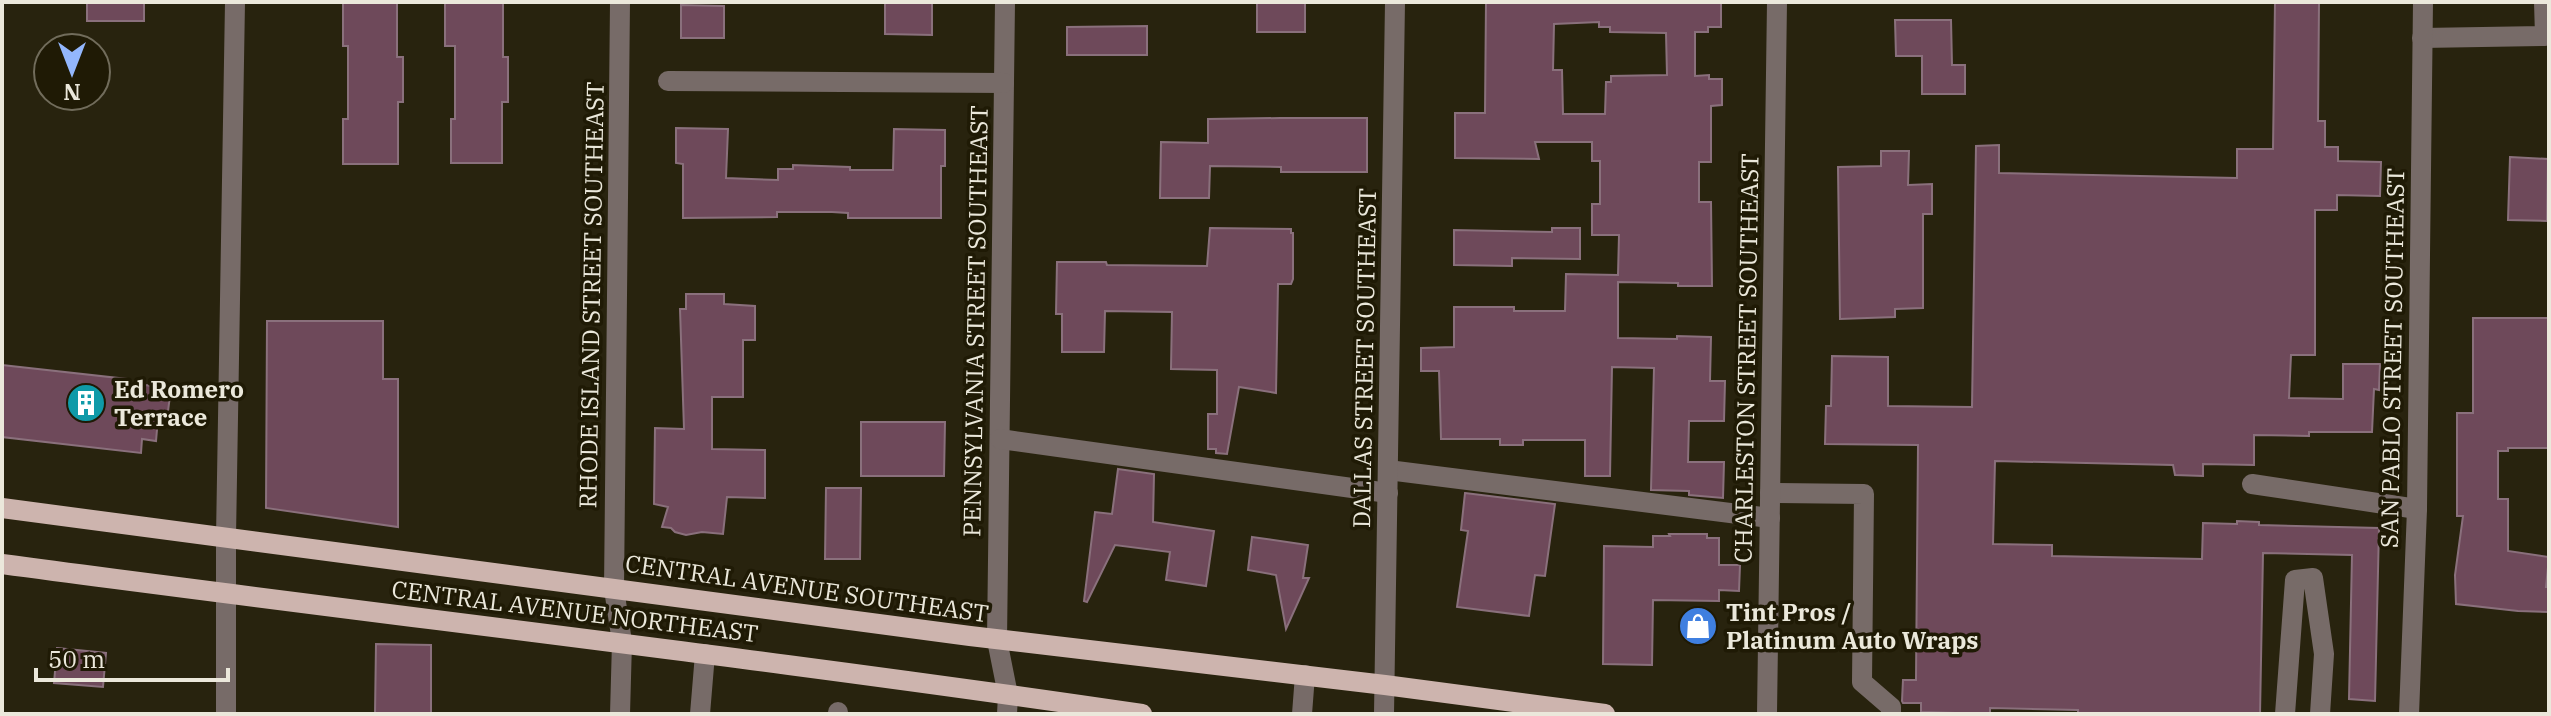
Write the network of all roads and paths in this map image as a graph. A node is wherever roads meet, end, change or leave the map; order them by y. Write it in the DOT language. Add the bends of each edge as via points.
graph roads {
  1 [pos="235,2"];
  2 [pos="620,2"];
  3 [pos="1005,2"];
  4 [pos="1395,2"];
  5 [pos="1777,2"];
  6 [pos="2423,2"];
  7 [pos="2544,2"];
  8 [pos="2422,38"];
  9 [pos="668,81"];
  10 [pos="1004,83"];
  11 [pos="1000,439"];
  12 [pos="1388,470"];
  13 [pos="2252,484"];
  14 [pos="1388,493"];
  15 [pos="1770,493"];
  16 [pos="2,508"];
  17 [pos="2417,509"];
  18 [pos="1770,518"];
  19 [pos="226,537"];
  20 [pos="2,564"];
  21 [pos="614,589"];
  22 [pos="226,594"];
  23 [pos="997,640"];
  24 [pos="622,642"];
  25 [pos="705,654"];
  26 [pos="1305,675"];
  27 [pos="1385,685"];
  28 [pos="1007,705"];
  29 [pos="1087,710"];
  30 [pos="1566,711"];
  31 [pos="226,714"];
  32 [pos="620,714"];
  33 [pos="700,714"];
  34 [pos="1142,714"];
  35 [pos="1302,714"];
  36 [pos="1384,714"];
  37 [pos="1605,714"];
  38 [pos="1767,714"];
  39 [pos="1891,714"];
  40 [pos="2285,714"];
  41 [pos="2320,714"];
  42 [pos="2409,714"];
  1 -- 19 [label="street"];
  2 -- 21 [label="street, RHODE ISLAND STREET SOUTHEAST"];
  3 -- 10 [label="street, PENNSYLVANIA STREET SOUTHEAST"];
  4 -- 12 [label="street, DALLAS STREET SOUTHEAST"];
  5 -- 15 [label="street, CHARLESTON STREET SOUTHEAST"];
  6 -- 8 [label="street, SAN PABLO STREET SOUTHEAST"];
  7 -- 8 [label="street" via="2545,36"];
  8 -- 17 [label="street, SAN PABLO STREET SOUTHEAST"];
  9 -- 10 [label="street"];
  10 -- 11 [label="street, PENNSYLVANIA STREET SOUTHEAST"];
  11 -- 14 [label="street"];
  11 -- 23 [label="street, PENNSYLVANIA STREET SOUTHEAST"];
  12 -- 14 [label="street, DALLAS STREET SOUTHEAST"];
  12 -- 18 [label="street"];
  13 -- 17 [label="street"];
  14 -- 27 [label="street, DALLAS STREET SOUTHEAST"];
  15 -- 18 [label="street, CHARLESTON STREET SOUTHEAST"];
  15 -- 39 [label="street" via="1864,494 1862,682 1891,707"];
  16 -- 19 [label="main road, CENTRAL AVENUE SOUTHEAST"];
  17 -- 42 [label="street, SAN PABLO STREET SOUTHEAST"];
  18 -- 38 [label="street, CHARLESTON STREET SOUTHEAST"];
  19 -- 21 [label="main road, CENTRAL AVENUE SOUTHEAST"];
  19 -- 22 [label="street"];
  20 -- 22 [label="main road, CENTRAL AVENUE NORTHEAST"];
  21 -- 23 [label="main road, CENTRAL AVENUE SOUTHEAST"];
  21 -- 24 [label="street, RHODE ISLAND STREET SOUTHEAST"];
  22 -- 24 [label="main road, CENTRAL AVENUE NORTHEAST"];
  22 -- 31 [label="street"];
  23 -- 26 [label="main road, CENTRAL AVENUE SOUTHEAST"];
  23 -- 28 [label="street, PENNSYLVANIA STREET SOUTHEAST"];
  24 -- 25 [label="main road, CENTRAL AVENUE NORTHEAST"];
  24 -- 32 [label="street, RHODE ISLAND STREET SOUTHEAST"];
  25 -- 28 [label="main road, CENTRAL AVENUE NORTHEAST"];
  25 -- 33 [label="street"];
  26 -- 27 [label="main road, CENTRAL AVENUE SOUTHEAST"];
  26 -- 35 [label="street"];
  27 -- 30 [label="main road, CENTRAL AVENUE SOUTHEAST"];
  27 -- 36 [label="street, DALLAS STREET SOUTHEAST"];
  28 -- 29 [label="main road, CENTRAL AVENUE NORTHEAST"];
  29 -- 34 [label="main road, CENTRAL AVENUE NORTHEAST"];
  30 -- 37 [label="main road, CENTRAL AVENUE SOUTHEAST"];
  40 -- 41 [label="street" via="2295,580 2313,578 2324,654"];
}
